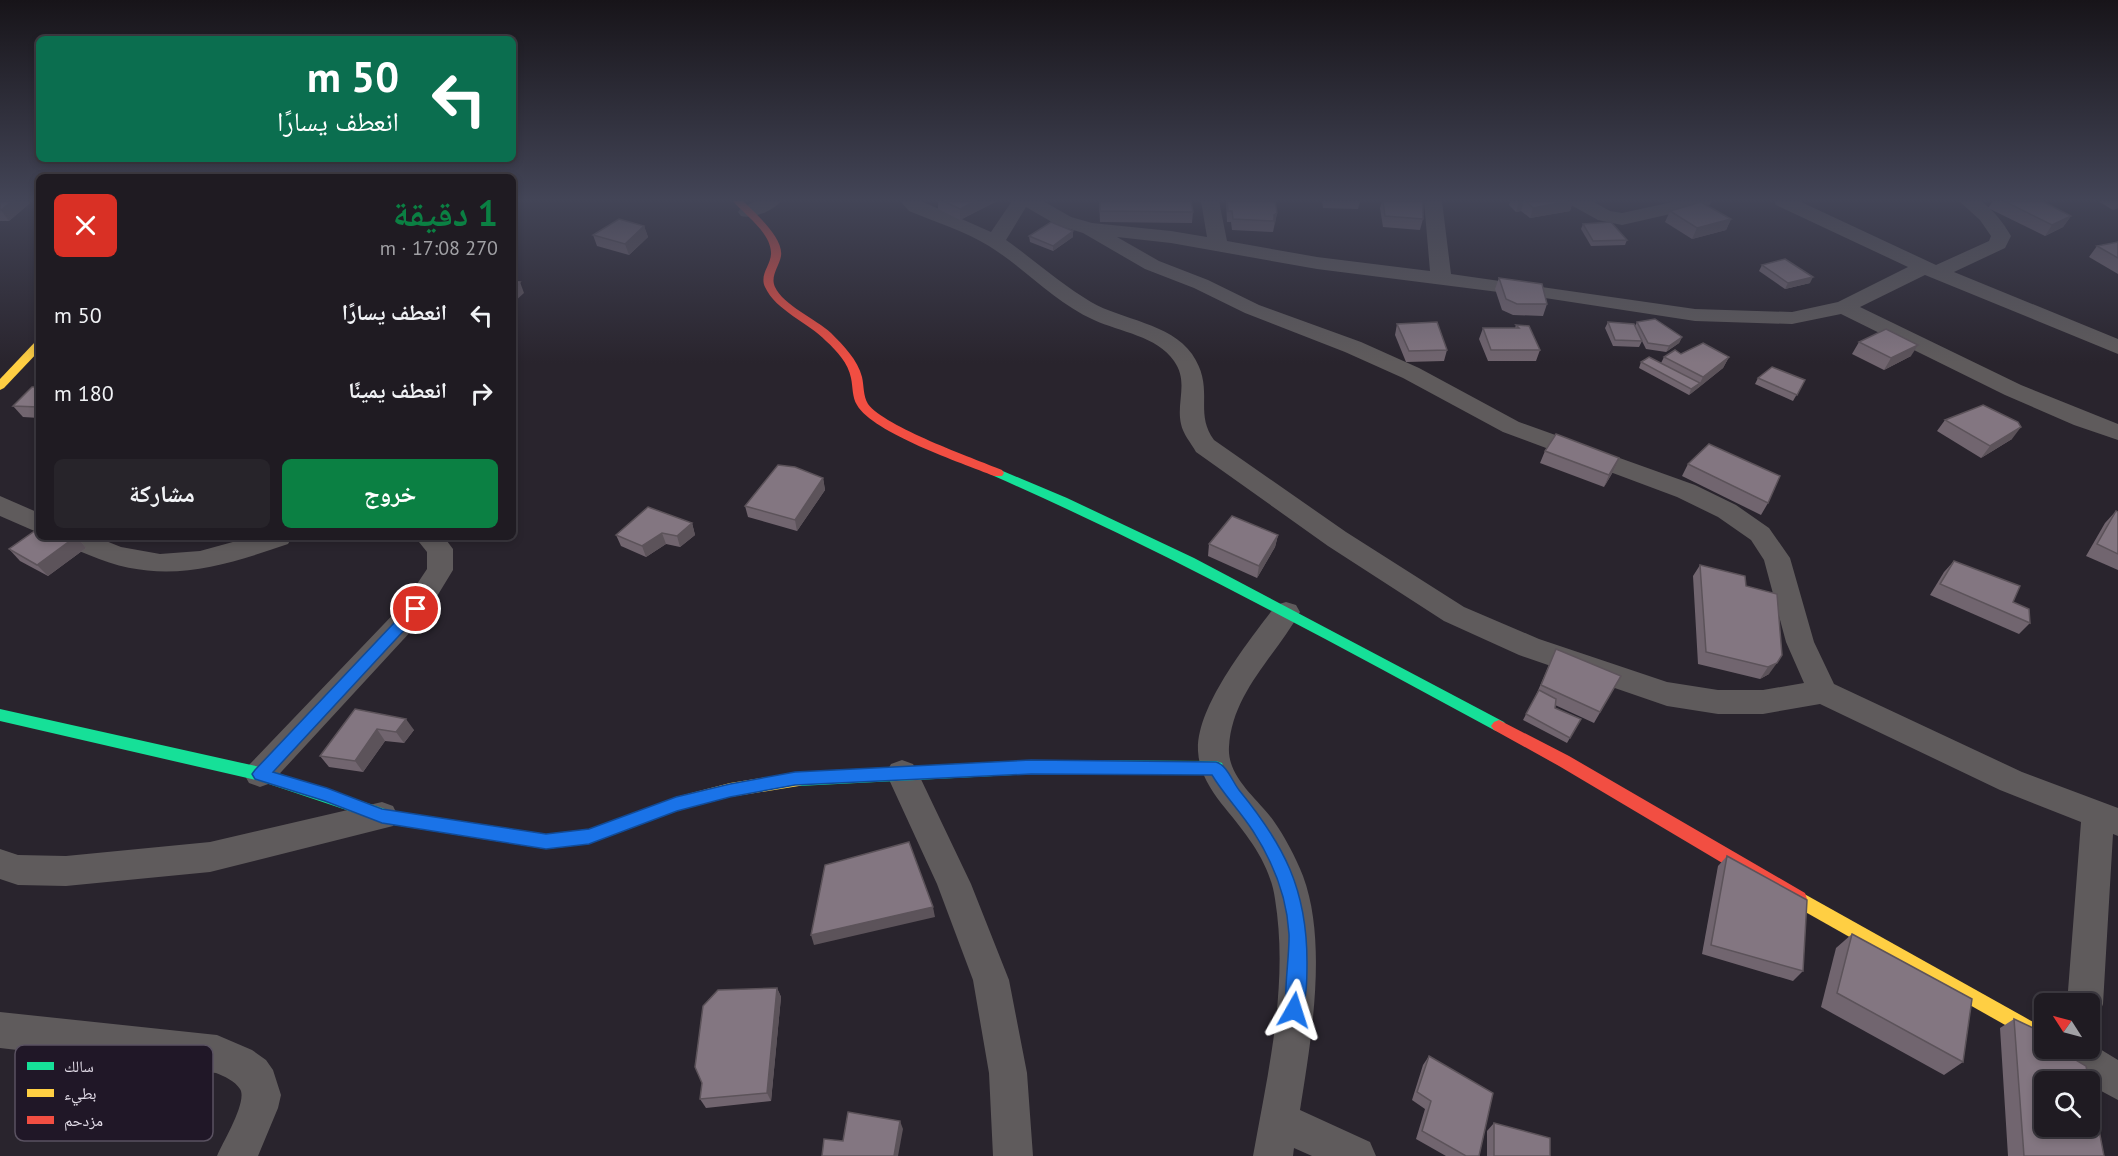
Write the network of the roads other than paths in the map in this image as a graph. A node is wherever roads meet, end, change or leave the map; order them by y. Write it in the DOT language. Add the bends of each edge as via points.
graph roads {
  1 [pos="775,255"];
  2 [pos="1013,255"];
  3 [pos="1133,255"];
  4 [pos="1270,255"];
  5 [pos="1438,255"];
  6 [pos="1899,255"];
  7 [pos="1968,255"];
  8 [pos="1930,269"];
  9 [pos="1441,278"];
  10 [pos="1844,307"];
  11 [pos="2118,346"];
  12 [pos="36,347"];
  13 [pos="0,386"];
  14 [pos="2118,432"];
  15 [pos="0,505"];
  16 [pos="36,523"];
  17 [pos="78,540"];
  18 [pos="269,540"];
  19 [pos="431,540"];
  20 [pos="1286,612"];
  21 [pos="1822,692"];
  22 [pos="0,715"];
  23 [pos="1216,768"];
  24 [pos="902,773"];
  25 [pos="260,774"];
  26 [pos="382,816"];
  27 [pos="2108,819"];
  28 [pos="0,864"];
  29 [pos="2086,993"];
  30 [pos="0,1030"];
  31 [pos="2034,1032"];
  32 [pos="136,1045"];
  33 [pos="213,1054"];
  34 [pos="2085,1059"];
  35 [pos="2118,1081"];
  36 [pos="1276,1138"];
  37 [pos="237,1156"];
  38 [pos="1013,1156"];
  39 [pos="1356,1156"];
  1 -- 20 [label="street" via="768,276 770,288 824,332 848,358 863,405 878,418 912,437 1070,503"];
  2 -- 21 [label="street" via="1078,303 1101,316 1152,334 1174,348 1189,366 1195,385 1192,418 1205,446 1337,539 1454,614 1529,647 1667,694 1718,702 1763,702"];
  3 -- 21 [label="street" via="1252,309 1411,373 1511,427 1686,491 1727,510 1760,534 1777,558 1800,642"];
  4 -- 9 [label="street"];
  5 -- 9 [label="street"];
  6 -- 8 [label="street"];
  7 -- 8 [label="street"];
  8 -- 10 [label="street"];
  8 -- 11 [label="street"];
  9 -- 10 [label="street" via="1695,315 1792,318"];
  10 -- 14 [label="street" via="2012,390 2077,419"];
  12 -- 13 [label="street"];
  15 -- 16 [label="street"];
  17 -- 18 [label="street" via="118,556 159,564 199,562"];
  19 -- 25 [label="street" via="440,549 440,570 416,609"];
  20 -- 23 [label="street" via="1248,666 1218,722 1213,742"];
  20 -- 31 [label="street" via="1563,761"];
  21 -- 27 [label="street" via="1938,748"];
  22 -- 25 [label="street"];
  23 -- 24 [label="street" via="1031,767"];
  23 -- 36 [label="street" via="1258,824 1292,894 1298,933 1298,978"];
  24 -- 26 [label="street" via="795,779 730,790 676,804 589,837 546,842"];
  24 -- 38 [label="street" via="954,884 991,980 1008,1073"];
  25 -- 26 [label="street"];
  26 -- 28 [label="street" via="210,857 66,871 18,870"];
  27 -- 29 [label="street"];
  30 -- 32 [label="street"];
  33 -- 37 [label="street" via="253,1071 262,1087 260,1108"];
  34 -- 35 [label="street"];
  36 -- 39 [label="street"];
}
